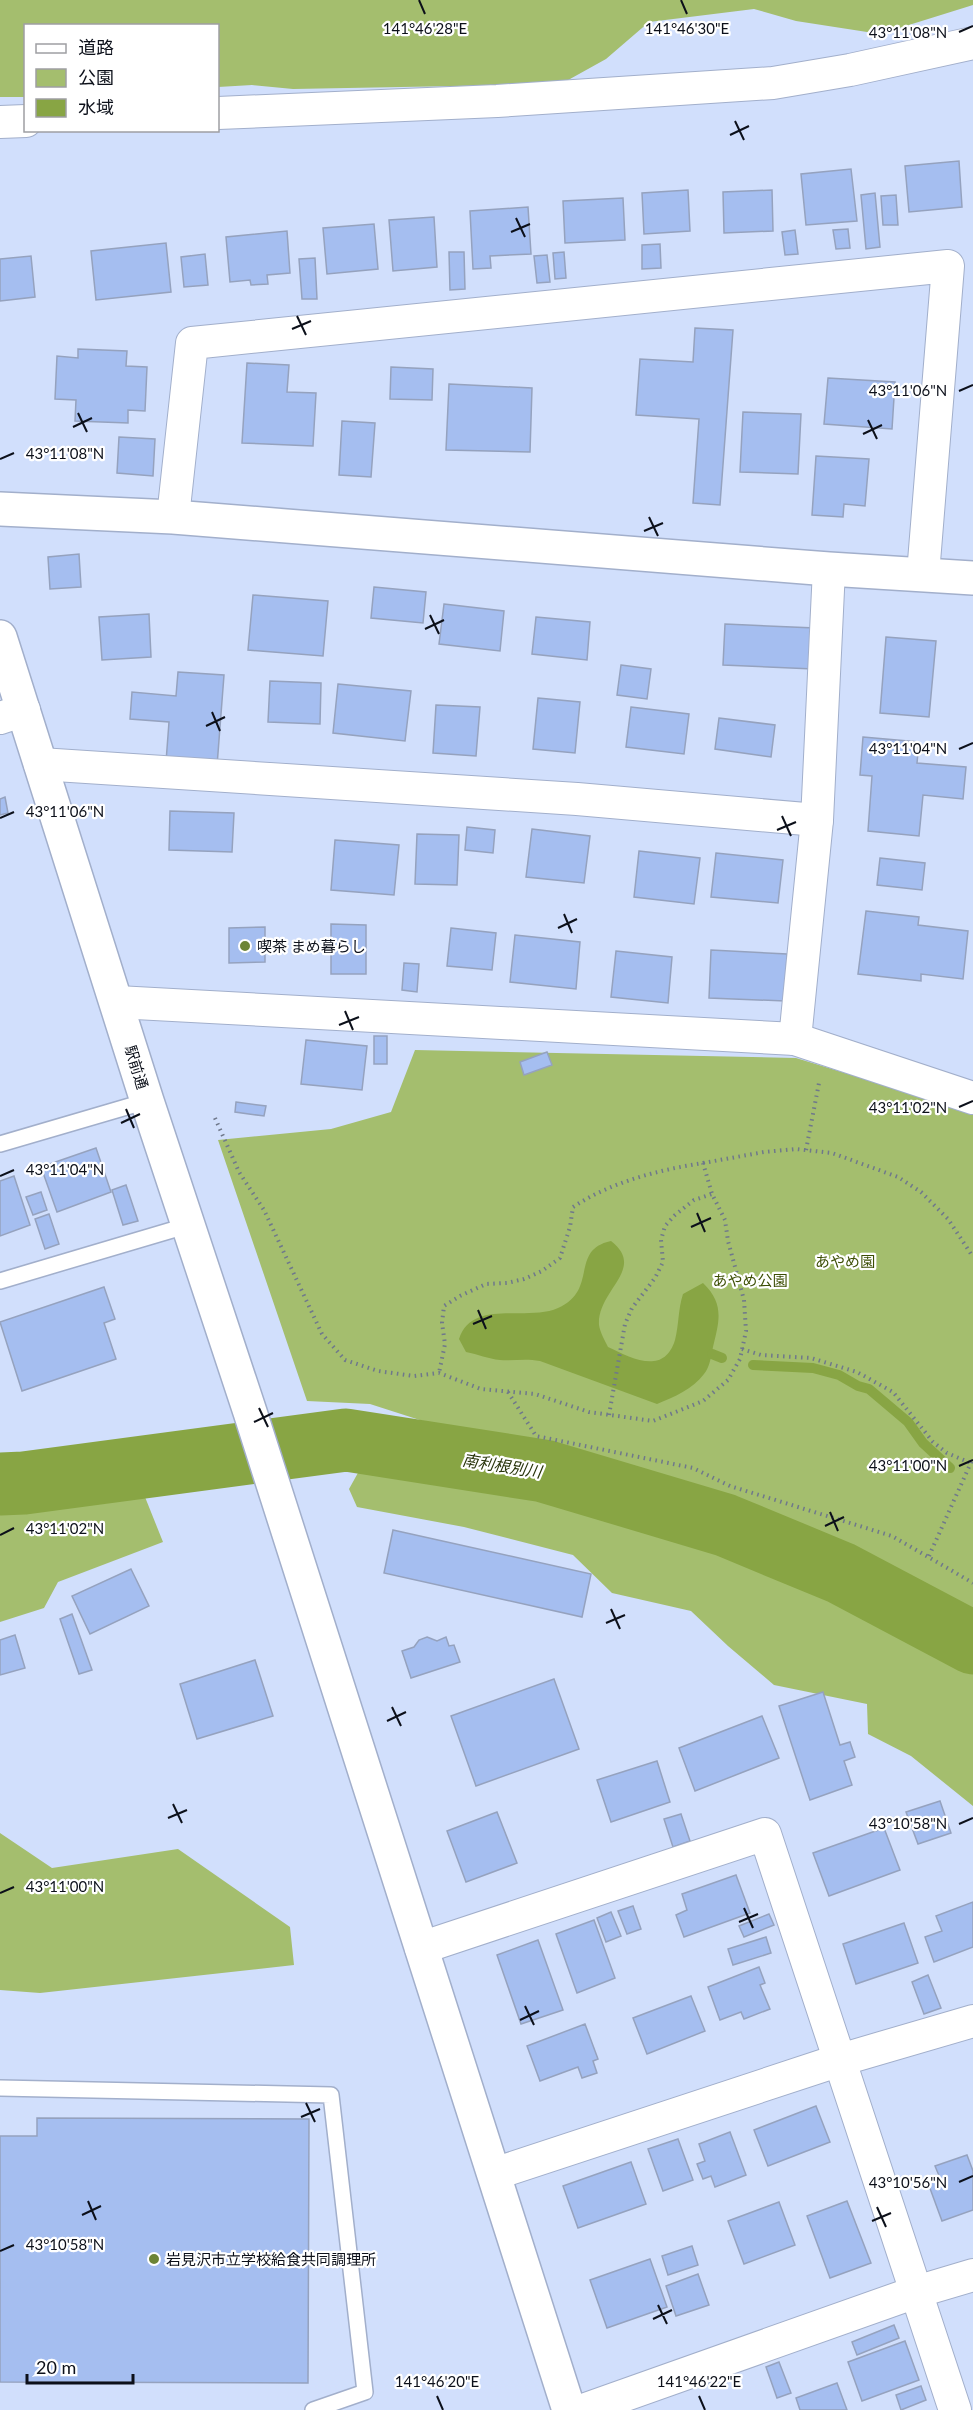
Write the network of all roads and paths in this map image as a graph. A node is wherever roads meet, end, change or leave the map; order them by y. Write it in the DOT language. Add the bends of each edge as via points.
graph roads {
  1 [pos="973,43"];
  2 [pos="219,113"];
  3 [pos="24,121"];
  4 [pos="0,122"];
  5 [pos="0,509"];
  6 [pos="173,517"];
  7 [pos="829,569"];
  8 [pos="923,574"];
  9 [pos="973,578"];
  10 [pos="0,637"];
  11 [pos="12,714"];
  12 [pos="40,764"];
  13 [pos="817,820"];
  14 [pos="117,1002"];
  15 [pos="795,1039"];
  16 [pos="826,1049"];
  17 [pos="973,1098"];
  18 [pos="147,1101"];
  19 [pos="215,1118"];
  20 [pos="0,1144"];
  21 [pos="806,1150"];
  22 [pos="703,1163"];
  23 [pos="712,1194"];
  24 [pos="189,1225"];
  25 [pos="973,1257"];
  26 [pos="0,1281"];
  27 [pos="742,1349"];
  28 [pos="439,1373"];
  29 [pos="507,1392"];
  30 [pos="609,1415"];
  31 [pos="973,1458"];
  32 [pos="973,1464"];
  33 [pos="929,1556"];
  34 [pos="973,1583"];
  35 [pos="421,1948"];
  36 [pos="973,2021"];
  37 [pos="840,2060"];
  38 [pos="0,2088"];
  39 [pos="494,2174"];
  40 [pos="973,2275"];
  41 [pos="916,2292"];
  42 [pos="313,2410"];
  43 [pos="569,2410"];
  44 [pos="583,2410"];
  45 [pos="955,2410"];
  1 -- 2 [label="street" via="773,83 497,101"];
  3 -- 4 [label="street"];
  5 -- 6 [label="street"];
  6 -- 7 [label="street"];
  6 -- 8 [label="street" via="192,343 948,266"];
  7 -- 8 [label="street"];
  7 -- 13 [label="street"];
  8 -- 9 [label="street"];
  10 -- 11 [label="street, 駅前通"];
  11 -- 12 [label="street, 駅前通"];
  12 -- 13 [label="street" via="577,799"];
  12 -- 14 [label="street, 駅前通"];
  13 -- 15 [label="street"];
  14 -- 15 [label="street"];
  14 -- 18 [label="street, 駅前通"];
  15 -- 16 [label="street"];
  16 -- 17 [label="street"];
  16 -- 21 [label="path"];
  18 -- 20 [label="lane"];
  18 -- 24 [label="street, 駅前通"];
  19 -- 28 [label="path" via="239,1172 264,1210 322,1334 345,1360 378,1371 414,1376"];
  21 -- 22 [label="path" via="764,1152"];
  21 -- 25 [label="path" via="832,1153 898,1177 921,1192 948,1220"];
  22 -- 23 [label="path"];
  22 -- 28 [label="path" via="629,1180 588,1197 573,1207 560,1258 524,1279 486,1284 444,1306 445,1344"];
  23 -- 27 [label="path" via="725,1220 744,1300 746,1331"];
  23 -- 30 [label="path" via="694,1200 665,1226 661,1240 663,1262 625,1324"];
  24 -- 26 [label="lane"];
  24 -- 35 [label="street, 駅前通"];
  27 -- 30 [label="path" via="728,1380 704,1401 653,1421"];
  27 -- 32 [label="path" via="761,1355 811,1358 857,1371 893,1392 933,1442"];
  28 -- 29 [label="path" via="481,1389"];
  29 -- 30 [label="path" via="535,1394"];
  29 -- 33 [label="path" via="536,1436 693,1468 730,1486 892,1536"];
  31 -- 33 [label="path"];
  33 -- 34 [label="path"];
  35 -- 37 [label="street" via="765,1834"];
  35 -- 39 [label="street, 駅前通"];
  36 -- 37 [label="street"];
  37 -- 39 [label="street"];
  37 -- 41 [label="street"];
  38 -- 42 [label="lane" via="331,2095 365,2392"];
  39 -- 43 [label="street, 駅前通"];
  40 -- 41 [label="street"];
  41 -- 44 [label="street"];
  41 -- 45 [label="street"];
}
